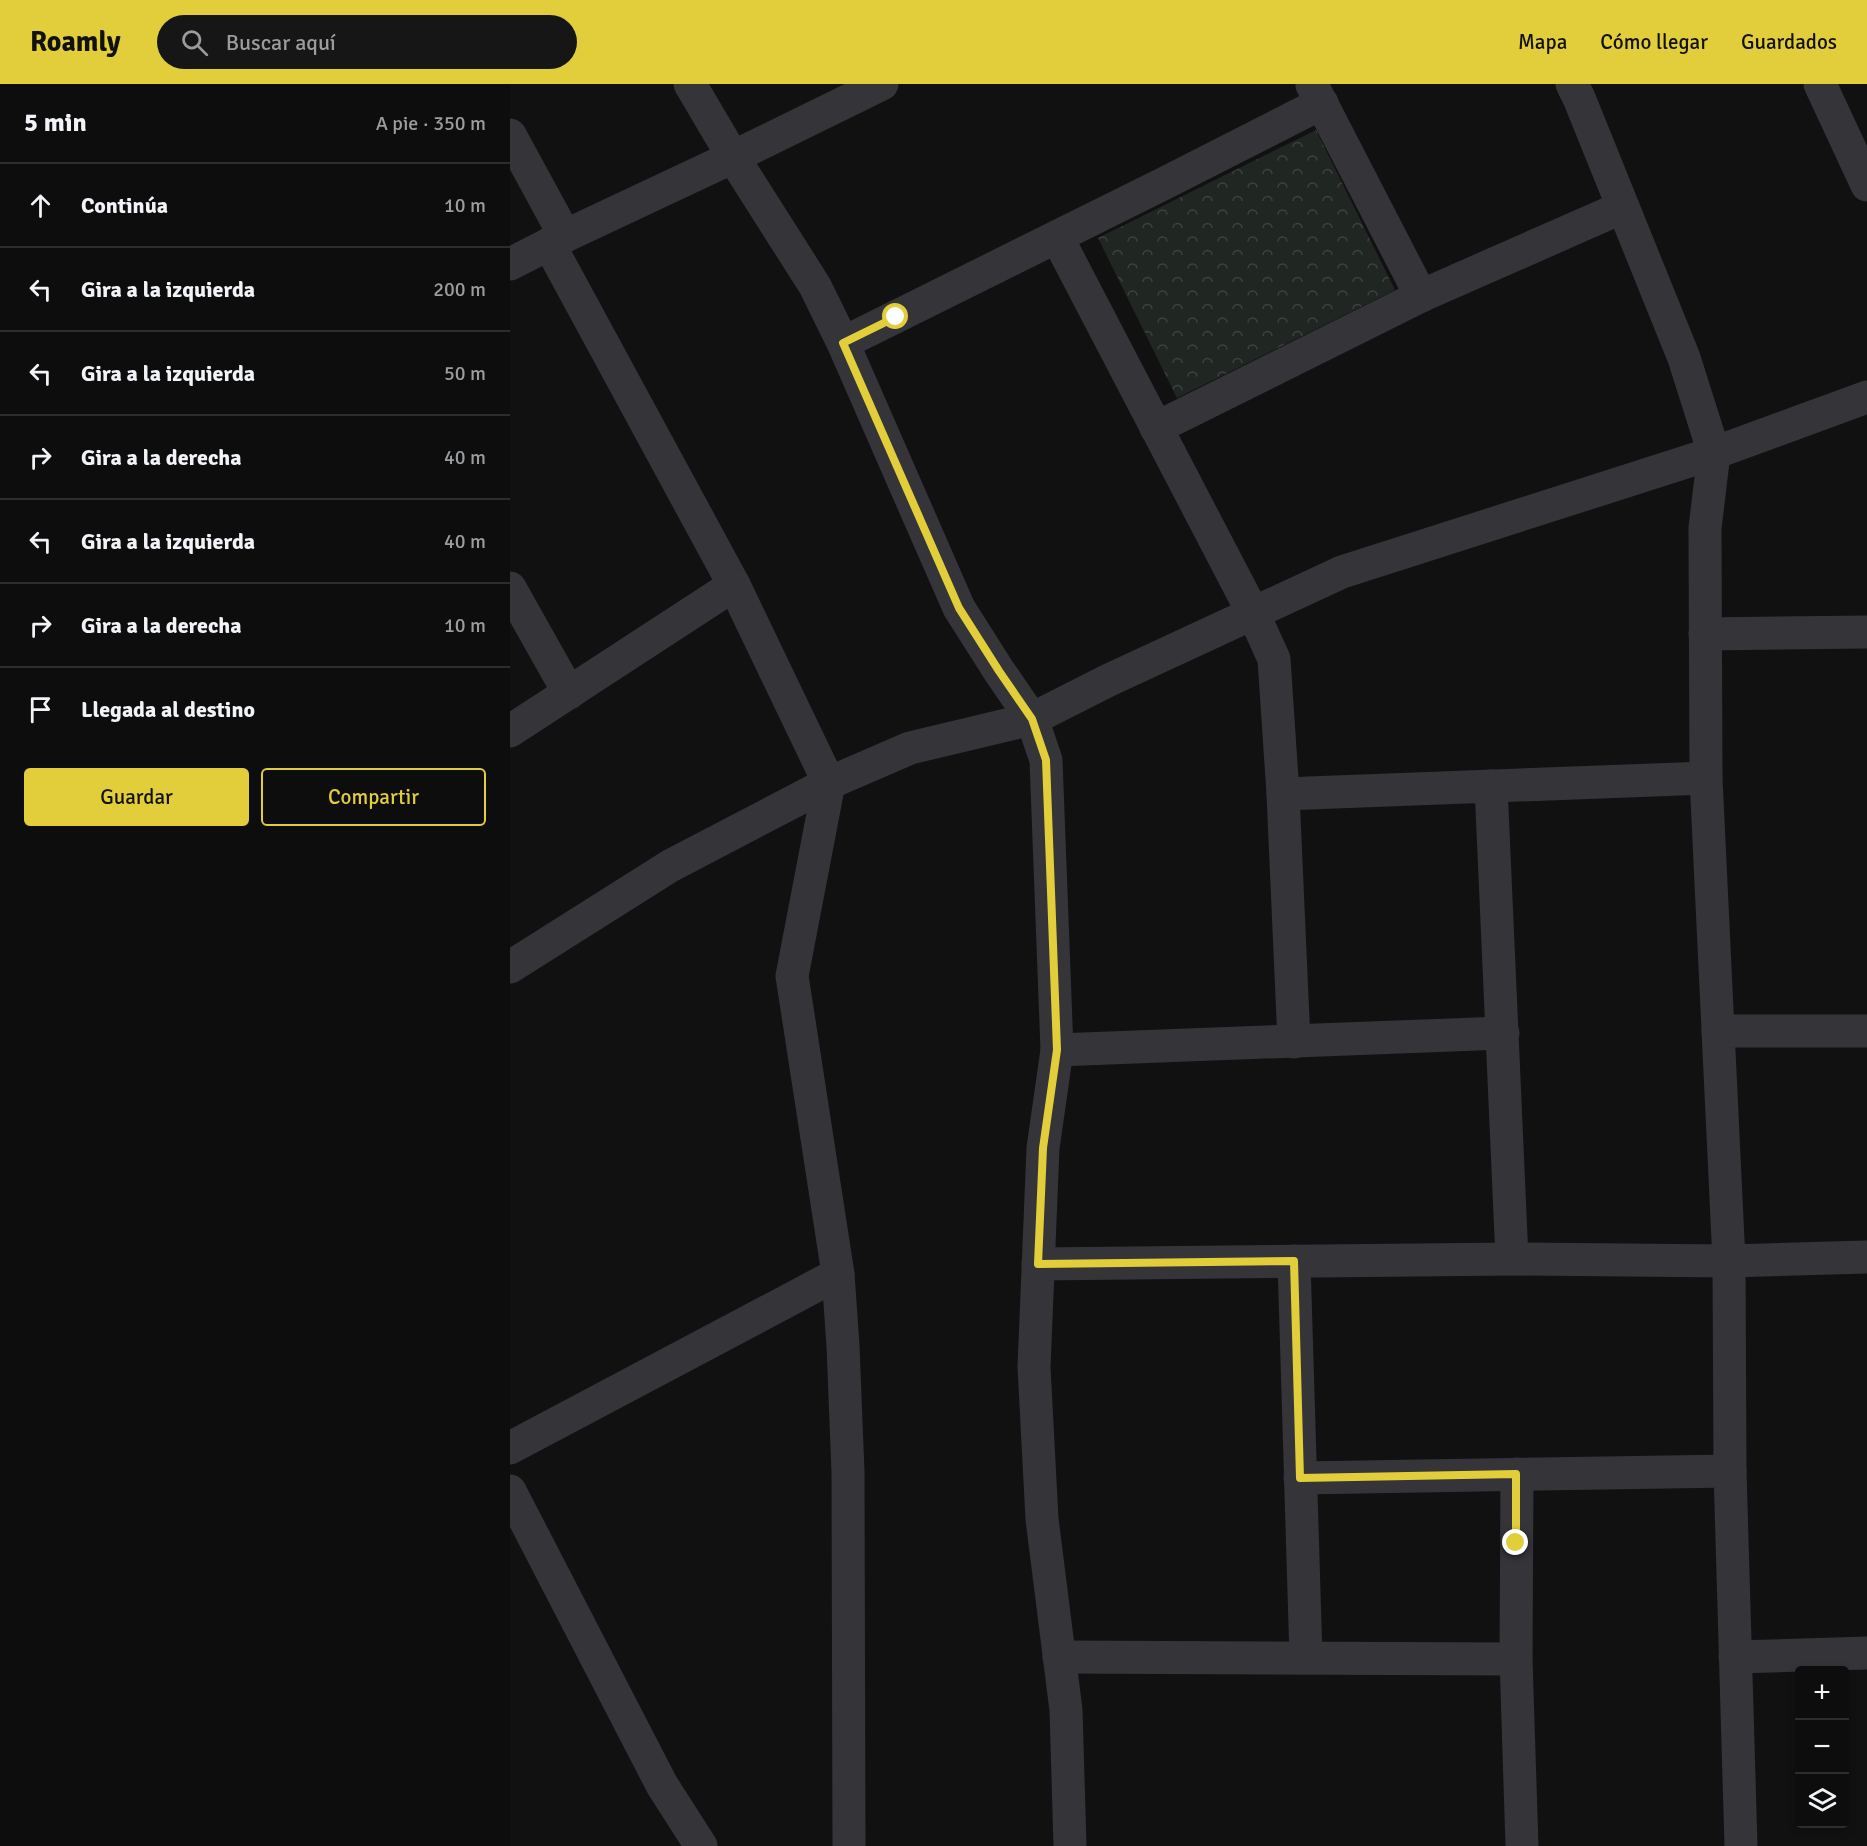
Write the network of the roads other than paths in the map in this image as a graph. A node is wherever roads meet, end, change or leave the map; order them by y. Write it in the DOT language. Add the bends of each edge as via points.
graph roads {
  1 [pos="690,84"];
  2 [pos="882,84"];
  3 [pos="1572,84"];
  4 [pos="1820,84"];
  5 [pos="1316,94"];
  6 [pos="510,135"];
  7 [pos="1859,145"];
  8 [pos="733,157"];
  9 [pos="1867,185"];
  10 [pos="1623,207"];
  11 [pos="1057,237"];
  12 [pos="557,240"];
  13 [pos="510,264"];
  14 [pos="1421,296"];
  15 [pos="843,343"];
  16 [pos="1867,397"];
  17 [pos="1156,428"];
  18 [pos="1714,453"];
  19 [pos="734,585"];
  20 [pos="510,588"];
  21 [pos="1253,613"];
  22 [pos="1867,633"];
  23 [pos="1705,634"];
  24 [pos="569,693"];
  25 [pos="1032,719"];
  26 [pos="510,731"];
  27 [pos="1706,778"];
  28 [pos="829,783"];
  29 [pos="1491,786"];
  30 [pos="1283,794"];
  31 [pos="510,967"];
  32 [pos="1718,1031"];
  33 [pos="1867,1031"];
  34 [pos="1503,1033"];
  35 [pos="1294,1042"];
  36 [pos="1057,1050"];
  37 [pos="1867,1257"];
  38 [pos="1512,1259"];
  39 [pos="1294,1261"];
  40 [pos="1729,1261"];
  41 [pos="1038,1264"];
  42 [pos="838,1274"];
  43 [pos="510,1448"];
  44 [pos="1730,1471"];
  45 [pos="1516,1474"];
  46 [pos="1300,1478"];
  47 [pos="510,1491"];
  48 [pos="1867,1653"];
  49 [pos="1059,1657"];
  50 [pos="1735,1657"];
  51 [pos="1306,1658"];
  52 [pos="1516,1659"];
  53 [pos="701,1846"];
  54 [pos="849,1846"];
  55 [pos="1070,1846"];
  56 [pos="1522,1846"];
  57 [pos="1741,1846"];
  1 -- 8 [label="street"];
  2 -- 8 [label="street"];
  3 -- 10 [label="street"];
  4 -- 7 [label="street"];
  5 -- 11 [label="street"];
  5 -- 14 [label="street"];
  6 -- 12 [label="street"];
  7 -- 9 [label="street"];
  8 -- 12 [label="street"];
  8 -- 15 [label="street" via="815,286"];
  10 -- 14 [label="street"];
  10 -- 18 [label="street" via="1684,358"];
  11 -- 15 [label="street"];
  11 -- 17 [label="street"];
  12 -- 13 [label="street"];
  12 -- 19 [label="street"];
  14 -- 17 [label="street"];
  15 -- 25 [label="street" via="959,608"];
  16 -- 18 [label="street"];
  17 -- 21 [label="street"];
  18 -- 21 [label="street" via="1342,572"];
  18 -- 23 [label="street" via="1705,528"];
  19 -- 24 [label="street"];
  19 -- 28 [label="street"];
  20 -- 24 [label="street"];
  21 -- 25 [label="street"];
  21 -- 30 [label="street" via="1274,659"];
  22 -- 23 [label="street"];
  23 -- 27 [label="street"];
  24 -- 26 [label="street"];
  25 -- 28 [label="street" via="910,748"];
  25 -- 36 [label="street" via="1046,760"];
  27 -- 29 [label="street"];
  27 -- 32 [label="street"];
  28 -- 31 [label="street" via="670,866"];
  28 -- 42 [label="street" via="792,976"];
  29 -- 30 [label="street"];
  29 -- 34 [label="street"];
  30 -- 35 [label="street"];
  32 -- 33 [label="street"];
  32 -- 40 [label="street"];
  34 -- 35 [label="street"];
  34 -- 38 [label="street"];
  35 -- 36 [label="street"];
  36 -- 41 [label="street" via="1043,1148"];
  37 -- 40 [label="street"];
  38 -- 39 [label="street"];
  38 -- 40 [label="street"];
  39 -- 41 [label="street"];
  39 -- 46 [label="street"];
  40 -- 44 [label="street"];
  41 -- 49 [label="street" via="1034,1379 1042,1519"];
  42 -- 43 [label="street"];
  42 -- 54 [label="street" via="848,1472"];
  44 -- 45 [label="street"];
  44 -- 50 [label="street"];
  45 -- 46 [label="street"];
  45 -- 52 [label="street"];
  46 -- 51 [label="street"];
  47 -- 53 [label="street" via="662,1785"];
  48 -- 50 [label="street"];
  49 -- 51 [label="street"];
  49 -- 55 [label="street" via="1066,1710"];
  50 -- 57 [label="street"];
  51 -- 52 [label="street"];
  52 -- 56 [label="street"];
}
